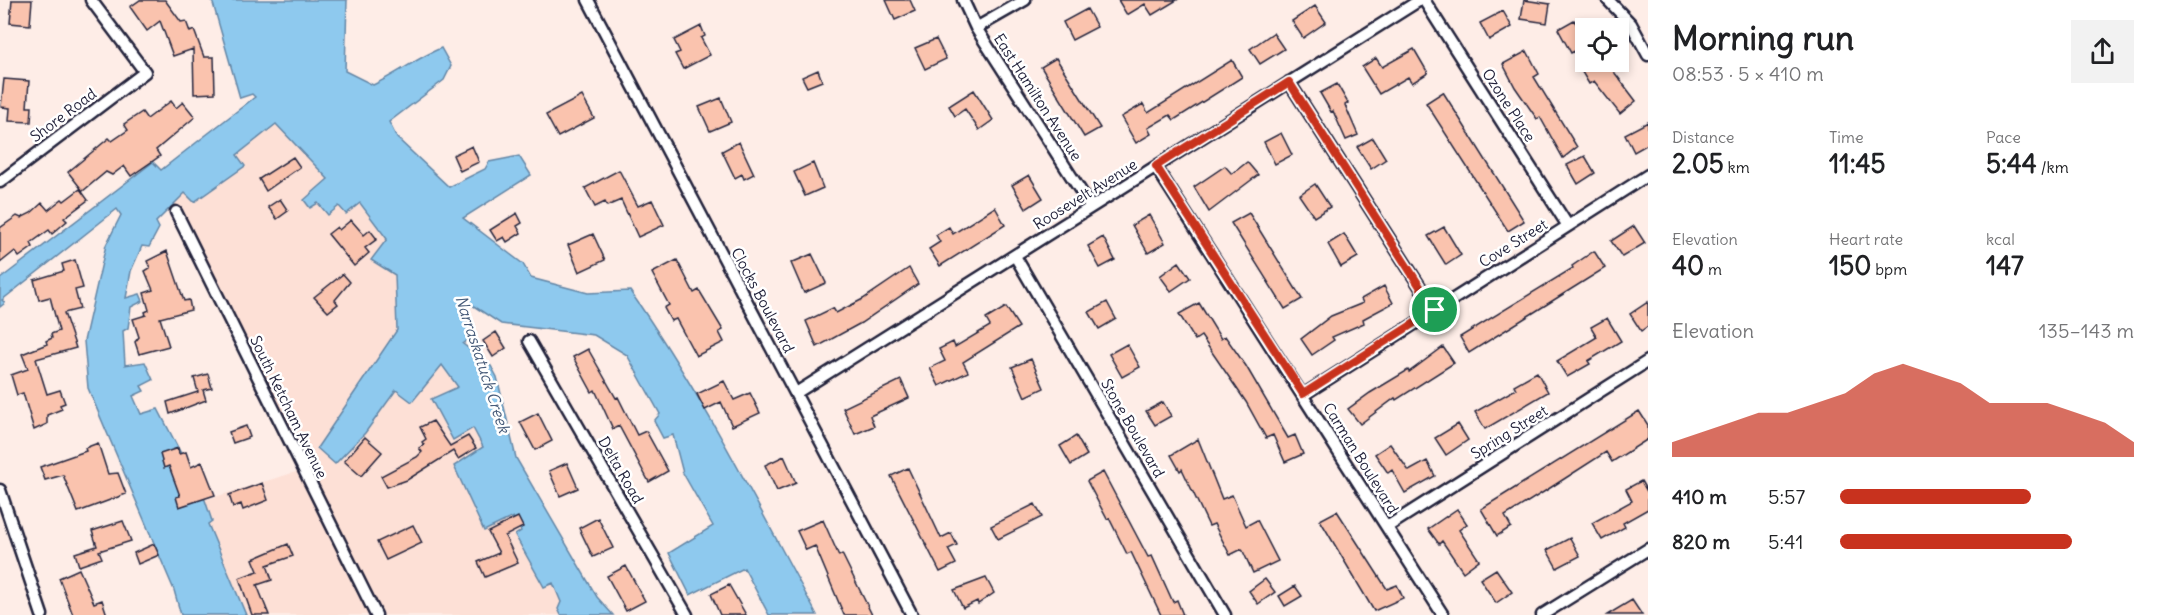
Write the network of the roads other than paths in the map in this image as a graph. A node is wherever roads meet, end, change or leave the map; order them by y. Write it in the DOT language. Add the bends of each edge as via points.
graph roads {
  1 [pos="91,0"];
  2 [pos="588,0"];
  3 [pos="963,0"];
  4 [pos="1025,0"];
  5 [pos="1422,0"];
  6 [pos="1608,0"];
  7 [pos="976,28"];
  8 [pos="1648,56"];
  9 [pos="1289,82"];
  10 [pos="1156,166"];
  11 [pos="1648,175"];
  12 [pos="0,182"];
  13 [pos="1091,207"];
  14 [pos="176,212"];
  15 [pos="1568,226"];
  16 [pos="1015,256"];
  17 [pos="1435,310"];
  18 [pos="529,341"];
  19 [pos="1648,361"];
  20 [pos="796,393"];
  21 [pos="1303,394"];
  22 [pos="0,490"];
  23 [pos="1387,527"];
  24 [pos="1648,549"];
  25 [pos="42,615"];
  26 [pos="376,615"];
  27 [pos="687,615"];
  28 [pos="912,615"];
  29 [pos="1225,615"];
  30 [pos="1443,615"];
  31 [pos="1542,615"];
  1 -- 12 [label="street, Shore Road" via="145,72"];
  2 -- 20 [label="street, Clocks Boulevard"];
  3 -- 7 [label="street, East Hamilton Avenue"];
  4 -- 7 [label="street"];
  5 -- 9 [label="street, Roosevelt Avenue"];
  5 -- 15 [label="street, Ozone Place"];
  6 -- 8 [label="street" via="1631,24"];
  7 -- 13 [label="street, East Hamilton Avenue"];
  9 -- 10 [label="street, Roosevelt Avenue"];
  9 -- 17 [label="street"];
  10 -- 13 [label="street, Roosevelt Avenue"];
  10 -- 21 [label="street, Carman Boulevard"];
  11 -- 15 [label="street, Cove Street"];
  13 -- 16 [label="street, Roosevelt Avenue"];
  14 -- 26 [label="street, South Ketcham Avenue"];
  15 -- 17 [label="street, Cove Street"];
  16 -- 20 [label="street, Roosevelt Avenue"];
  16 -- 29 [label="street, Stone Boulevard"];
  17 -- 21 [label="street, Cove Street"];
  18 -- 27 [label="street, Delta Road"];
  19 -- 23 [label="street, Spring Street"];
  20 -- 28 [label="street, Clocks Boulevard"];
  21 -- 23 [label="street, Carman Boulevard"];
  22 -- 25 [label="street"];
  23 -- 30 [label="street, Carman Boulevard"];
  24 -- 31 [label="street"];
}
